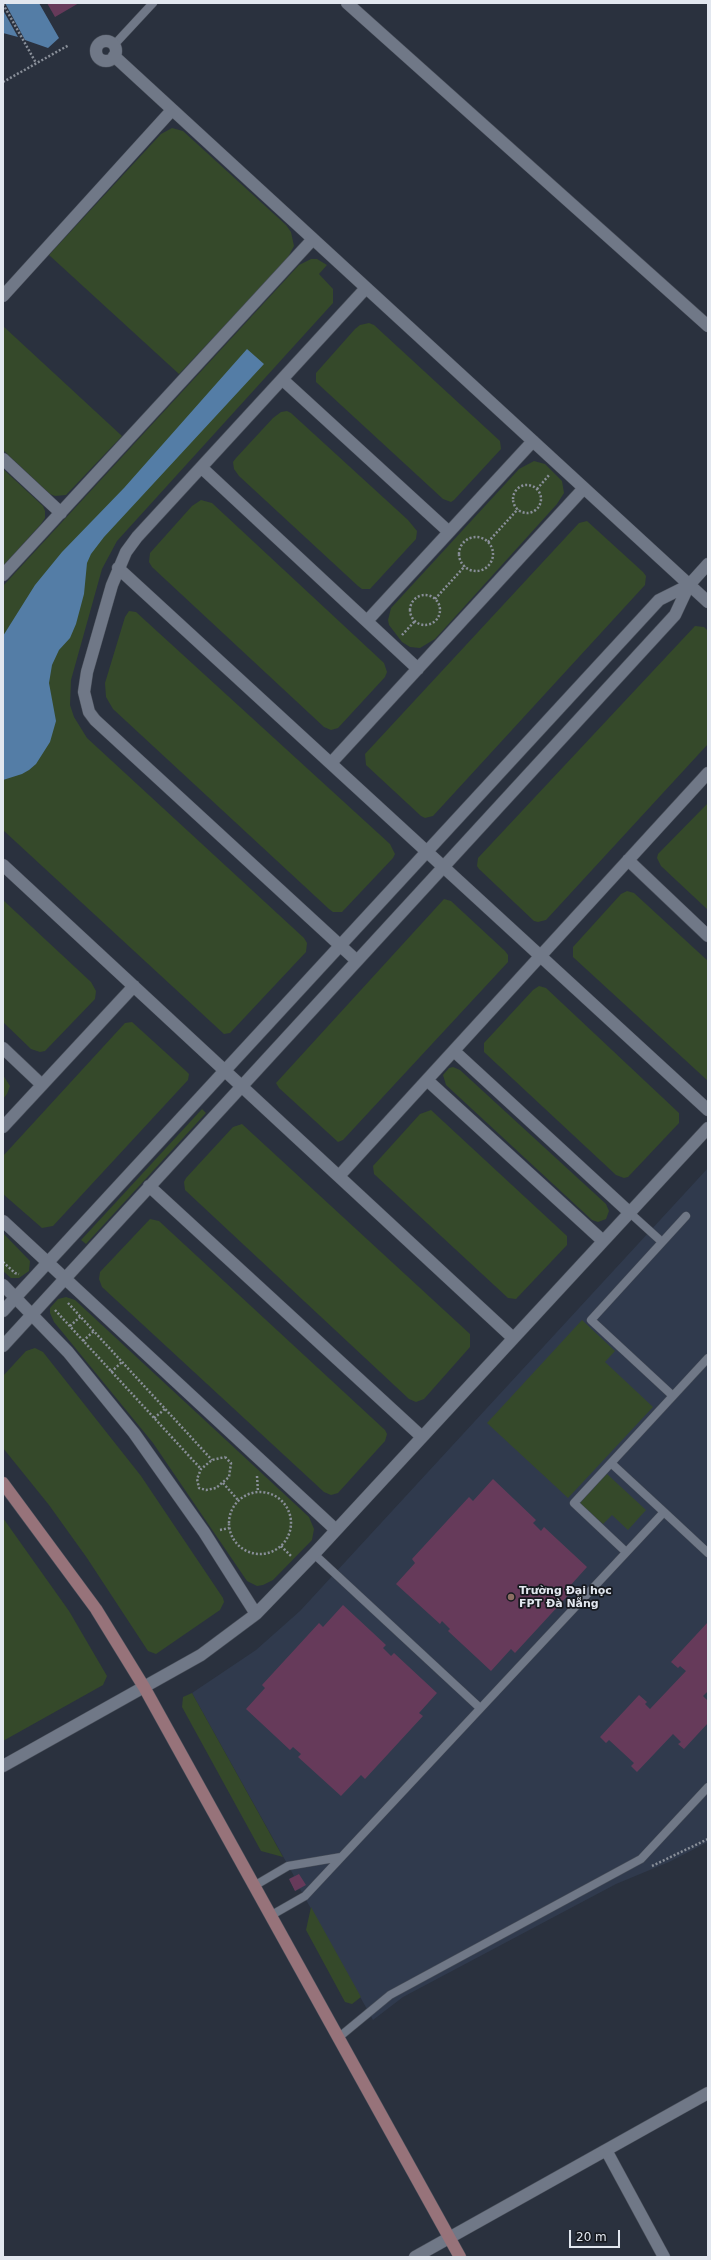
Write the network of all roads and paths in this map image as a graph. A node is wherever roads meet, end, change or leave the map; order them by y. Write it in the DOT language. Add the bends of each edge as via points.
graph roads {
  1 [pos="153,3"];
  2 [pos="347,3"];
  3 [pos="3,4"];
  4 [pos="69,45"];
  5 [pos="114,51"];
  6 [pos="36,64"];
  7 [pos="3,82"];
  8 [pos="172,110"];
  9 [pos="313,239"];
  10 [pos="366,288"];
  11 [pos="3,296"];
  12 [pos="708,326"];
  13 [pos="283,380"];
  14 [pos="533,440"];
  15 [pos="3,459"];
  16 [pos="202,468"];
  17 [pos="553,470"];
  18 [pos="537,488"];
  19 [pos="584,488"];
  20 [pos="518,509"];
  21 [pos="61,513"];
  22 [pos="449,532"];
  23 [pos="488,542"];
  24 [pos="708,564"];
  25 [pos="465,566"];
  26 [pos="118,568"];
  27 [pos="3,576"];
  28 [pos="689,585"];
  29 [pos="436,599"];
  30 [pos="708,602"];
  31 [pos="367,621"];
  32 [pos="415,621"];
  33 [pos="399,638"];
  34 [pos="418,669"];
  35 [pos="331,764"];
  36 [pos="708,773"];
  37 [pos="427,852"];
  38 [pos="628,860"];
  39 [pos="3,865"];
  40 [pos="443,867"];
  41 [pos="708,936"];
  42 [pos="340,945"];
  43 [pos="540,956"];
  44 [pos="357,961"];
  45 [pos="134,986"];
  46 [pos="3,1048"];
  47 [pos="454,1051"];
  48 [pos="225,1071"];
  49 [pos="427,1080"];
  50 [pos="42,1085"];
  51 [pos="242,1086"];
  52 [pos="708,1110"];
  53 [pos="3,1127"];
  54 [pos="708,1128"];
  55 [pos="339,1176"];
  56 [pos="149,1186"];
  57 [pos="630,1213"];
  58 [pos="686,1216"];
  59 [pos="3,1221"];
  60 [pos="603,1241"];
  61 [pos="662,1242"];
  62 [pos="3,1262"];
  63 [pos="48,1263"];
  64 [pos="22,1272"];
  65 [pos="65,1278"];
  66 [pos="3,1285"];
  67 [pos="16,1297"];
  68 [pos="65,1299"];
  69 [pos="54,1309"];
  70 [pos="3,1311"];
  71 [pos="32,1314"];
  72 [pos="80,1317"];
  73 [pos="70,1326"];
  74 [pos="94,1331"];
  75 [pos="513,1338"];
  76 [pos="83,1341"];
  77 [pos="3,1346"];
  78 [pos="708,1358"];
  79 [pos="122,1362"];
  80 [pos="111,1372"];
  81 [pos="673,1396"];
  82 [pos="165,1409"];
  83 [pos="154,1418"];
  84 [pos="422,1437"];
  85 [pos="212,1460"];
  86 [pos="611,1463"];
  87 [pos="201,1469"];
  88 [pos="257,1469"];
  89 [pos="3,1483"];
  90 [pos="223,1484"];
  91 [pos="258,1492"];
  92 [pos="238,1500"];
  93 [pos="664,1512"];
  94 [pos="336,1530"];
  95 [pos="281,1546"];
  96 [pos="626,1552"];
  97 [pos="708,1553"];
  98 [pos="314,1554"];
  99 [pos="293,1559"];
  100 [pos="256,1614"];
  101 [pos="144,1688"];
  102 [pos="480,1708"];
  103 [pos="3,1766"];
  104 [pos="708,1787"];
  105 [pos="708,1839"];
  106 [pos="341,1857"];
  107 [pos="641,1859"];
  108 [pos="254,1886"];
  109 [pos="270,1916"];
  110 [pos="338,2038"];
  111 [pos="708,2092"];
  112 [pos="606,2150"];
  113 [pos="449,2237"];
  114 [pos="415,2257"];
  115 [pos="460,2257"];
  116 [pos="664,2257"];
  1 -- 5 [label="lane"];
  2 -- 12 [label="street"];
  3 -- 6 [label="path"];
  4 -- 6 [label="path"];
  5 -- 8 [label="street"];
  6 -- 7 [label="path"];
  8 -- 9 [label="street"];
  8 -- 11 [label="street"];
  9 -- 10 [label="street"];
  9 -- 21 [label="street"];
  10 -- 13 [label="street"];
  10 -- 14 [label="street"];
  13 -- 16 [label="street"];
  13 -- 22 [label="street"];
  14 -- 19 [label="street"];
  14 -- 22 [label="street"];
  15 -- 21 [label="street"];
  16 -- 26 [label="street" via="137,537"];
  16 -- 31 [label="street"];
  17 -- 18 [label="path"];
  18 -- 20 [label="path" via="541,499 538,507 528,512"];
  18 -- 20 [label="path" via="529,485 518,488 514,497"];
  19 -- 28 [label="street"];
  19 -- 34 [label="street"];
  20 -- 23 [label="path"];
  21 -- 27 [label="street"];
  22 -- 31 [label="street"];
  23 -- 25 [label="path" via="474,537 464,543 460,554"];
  23 -- 25 [label="path" via="493,555 488,566 476,571"];
  24 -- 28 [label="street"];
  25 -- 29 [label="path"];
  26 -- 35 [label="street"];
  26 -- 42 [label="street" via="85,682 85,697 90,712 95,720"];
  28 -- 30 [label="street"];
  28 -- 37 [label="street" via="659,600"];
  28 -- 40 [label="street" via="675,615"];
  29 -- 32 [label="path" via="440,607 436,620 425,625"];
  29 -- 32 [label="path" via="425,594 414,600 410,612"];
  31 -- 34 [label="street"];
  32 -- 33 [label="path"];
  34 -- 35 [label="street"];
  35 -- 37 [label="street"];
  36 -- 38 [label="street"];
  37 -- 40 [label="street"];
  37 -- 42 [label="street"];
  38 -- 41 [label="street"];
  38 -- 43 [label="street"];
  39 -- 45 [label="street"];
  40 -- 43 [label="street"];
  40 -- 44 [label="street"];
  42 -- 44 [label="street"];
  42 -- 48 [label="street"];
  43 -- 47 [label="street"];
  43 -- 52 [label="street"];
  44 -- 51 [label="street"];
  45 -- 48 [label="street"];
  45 -- 50 [label="street"];
  46 -- 50 [label="street"];
  47 -- 49 [label="street"];
  47 -- 57 [label="street"];
  48 -- 51 [label="street"];
  48 -- 63 [label="street"];
  49 -- 55 [label="street"];
  49 -- 60 [label="street"];
  50 -- 53 [label="street"];
  51 -- 55 [label="street"];
  51 -- 56 [label="street"];
  54 -- 57 [label="street"];
  55 -- 75 [label="street"];
  56 -- 65 [label="street"];
  56 -- 84 [label="street"];
  57 -- 60 [label="street"];
  57 -- 61 [label="lane"];
  58 -- 61 [label="lane"];
  59 -- 63 [label="street"];
  60 -- 75 [label="street"];
  61 -- 81 [label="lane" via="591,1320"];
  62 -- 64 [label="path" via="15,1273"];
  63 -- 65 [label="street"];
  63 -- 67 [label="street"];
  65 -- 71 [label="street"];
  65 -- 94 [label="street"];
  66 -- 67 [label="street"];
  67 -- 70 [label="street"];
  67 -- 71 [label="street"];
  68 -- 72 [label="path"];
  69 -- 73 [label="path"];
  71 -- 77 [label="street"];
  71 -- 100 [label="street" via="68,1352 134,1433 204,1532"];
  72 -- 73 [label="path"];
  72 -- 74 [label="path"];
  73 -- 76 [label="path"];
  74 -- 76 [label="path"];
  74 -- 79 [label="path"];
  75 -- 84 [label="street"];
  76 -- 80 [label="path"];
  78 -- 81 [label="lane"];
  79 -- 80 [label="path"];
  79 -- 82 [label="path"];
  80 -- 83 [label="path"];
  81 -- 86 [label="lane"];
  82 -- 83 [label="path"];
  82 -- 85 [label="path"];
  83 -- 87 [label="path"];
  84 -- 94 [label="street"];
  85 -- 87 [label="path"];
  85 -- 90 [label="path" via="225,1457 230,1460 231,1472"];
  86 -- 93 [label="lane"];
  86 -- 96 [label="lane" via="574,1503"];
  87 -- 90 [label="path" via="196,1482 199,1488 211,1490"];
  88 -- 91 [label="path"];
  89 -- 101 [label="street" via="96,1609"];
  90 -- 92 [label="path"];
  91 -- 92 [label="path"];
  91 -- 95 [label="path" via="270,1493 278,1498 288,1511 290,1531"];
  92 -- 95 [label="path" via="232,1509 229,1522 231,1535 236,1542 248,1552 258,1554"];
  93 -- 96 [label="lane"];
  93 -- 97 [label="lane"];
  94 -- 98 [label="street"];
  95 -- 99 [label="path"];
  96 -- 102 [label="lane"];
  98 -- 100 [label="street"];
  98 -- 102 [label="lane"];
  100 -- 101 [label="street" via="201,1655"];
  101 -- 103 [label="street"];
  101 -- 108 [label="street"];
  102 -- 106 [label="lane"];
  104 -- 107 [label="lane"];
  105 -- 107 [label="path" via="655,1866 648,1865"];
  106 -- 108 [label="lane" via="288,1866"];
  106 -- 109 [label="lane" via="305,1896"];
  107 -- 110 [label="lane" via="390,1995"];
  108 -- 109 [label="street"];
  109 -- 110 [label="street"];
  110 -- 113 [label="street"];
  111 -- 112 [label="street"];
  112 -- 113 [label="street"];
  112 -- 116 [label="street"];
  113 -- 114 [label="street"];
  113 -- 115 [label="street"];
}
